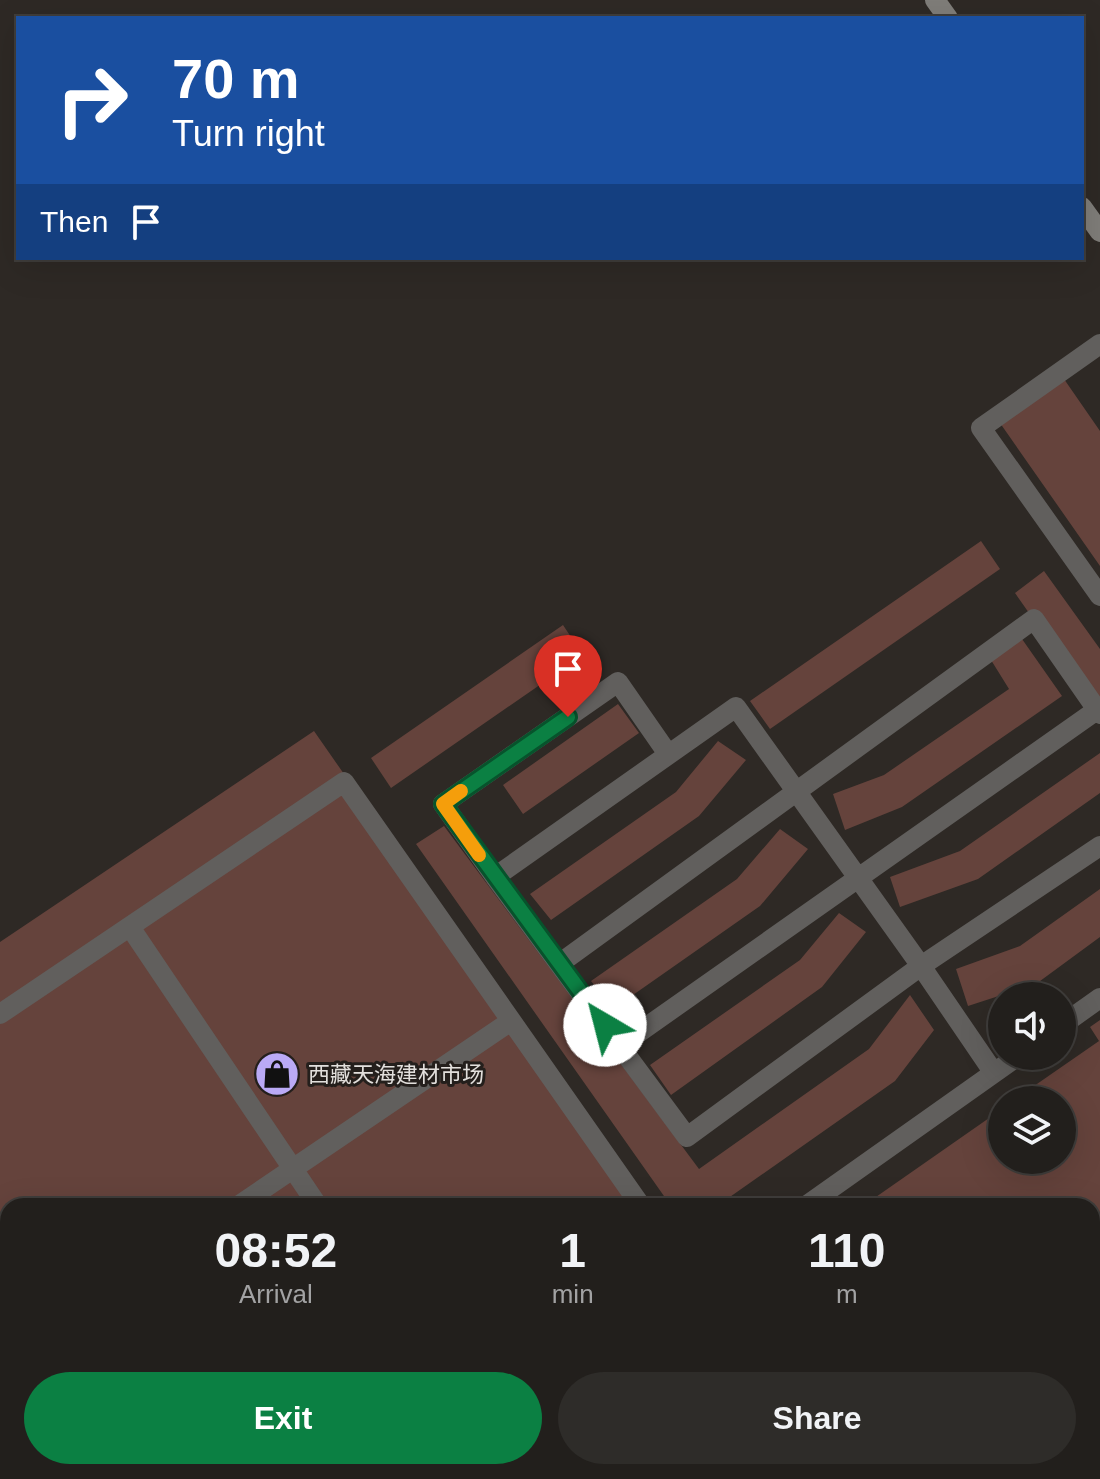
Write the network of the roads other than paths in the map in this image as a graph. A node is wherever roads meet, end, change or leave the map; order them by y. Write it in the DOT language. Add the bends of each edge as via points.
graph roads {
  1 [pos="1084,210"];
  2 [pos="1100,232"];
  3 [pos="1100,344"];
  4 [pos="1100,596"];
  5 [pos="1099,712"];
  6 [pos="668,754"];
  7 [pos="796,791"];
  8 [pos="1100,846"];
  9 [pos="495,877"];
  10 [pos="859,878"];
  11 [pos="130,927"];
  12 [pos="559,964"];
  13 [pos="921,966"];
  14 [pos="1100,998"];
  15 [pos="0,1014"];
  16 [pos="1076,1015"];
  17 [pos="511,1021"];
  18 [pos="621,1045"];
  19 [pos="998,1070"];
  20 [pos="994,1073"];
  21 [pos="293,1169"];
  22 [pos="250,1198"];
  23 [pos="313,1198"];
  24 [pos="635,1198"];
  25 [pos="817,1198"];
  1 -- 2 [label="street"];
  3 -- 4 [label="street" via="981,428"];
  5 -- 7 [label="street" via="1034,619"];
  5 -- 10 [label="street"];
  6 -- 7 [label="street" via="736,707"];
  6 -- 9 [label="street"];
  6 -- 9 [label="street" via="618,682 443,804"];
  7 -- 10 [label="street"];
  7 -- 12 [label="street"];
  8 -- 13 [label="street"];
  9 -- 12 [label="street"];
  10 -- 13 [label="street"];
  10 -- 18 [label="street"];
  11 -- 15 [label="street"];
  11 -- 17 [label="street" via="344,782"];
  11 -- 21 [label="street"];
  12 -- 18 [label="street"];
  13 -- 18 [label="street" via="687,1137"];
  13 -- 20 [label="street"];
  14 -- 16 [label="street"];
  17 -- 21 [label="street"];
  17 -- 24 [label="street"];
  19 -- 20 [label="street"];
  20 -- 25 [label="street"];
  21 -- 22 [label="street"];
  21 -- 23 [label="street"];
}
